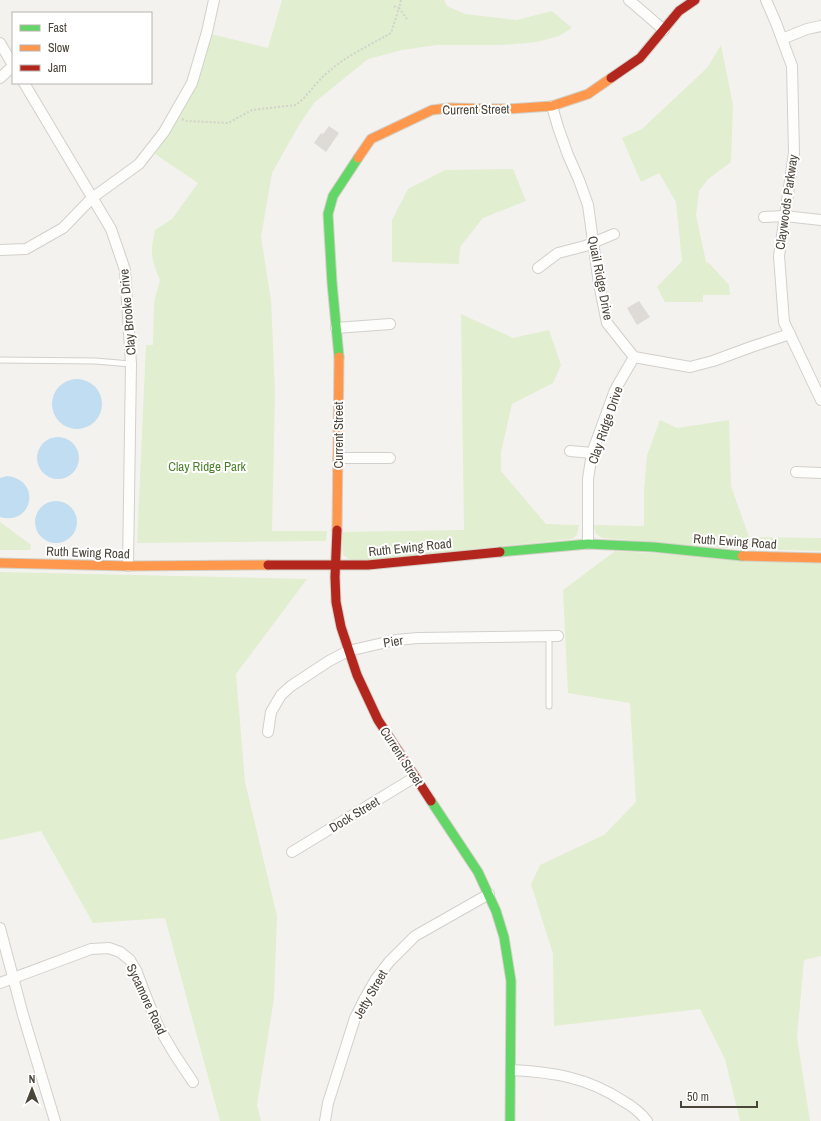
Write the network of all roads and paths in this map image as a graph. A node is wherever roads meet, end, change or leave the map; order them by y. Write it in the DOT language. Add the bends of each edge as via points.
graph roads {
  1 [pos="214,0"];
  2 [pos="401,0"];
  3 [pos="629,0"];
  4 [pos="695,0"];
  5 [pos="766,0"];
  6 [pos="393,6"];
  7 [pos="399,8"];
  8 [pos="407,19"];
  9 [pos="821,26"];
  10 [pos="664,30"];
  11 [pos="782,39"];
  12 [pos="0,43"];
  13 [pos="12,63"];
  14 [pos="12,66"];
  15 [pos="0,78"];
  16 [pos="25,84"];
  17 [pos="552,106"];
  18 [pos="182,119"];
  19 [pos="92,198"];
  20 [pos="785,216"];
  21 [pos="764,217"];
  22 [pos="821,220"];
  23 [pos="614,234"];
  24 [pos="593,243"];
  25 [pos="0,250"];
  26 [pos="538,268"];
  27 [pos="390,324"];
  28 [pos="336,328"];
  29 [pos="790,334"];
  30 [pos="634,357"];
  31 [pos="0,360"];
  32 [pos="131,364"];
  33 [pos="821,400"];
  34 [pos="570,451"];
  35 [pos="592,453"];
  36 [pos="338,458"];
  37 [pos="390,458"];
  38 [pos="796,472"];
  39 [pos="821,473"];
  40 [pos="588,544"];
  41 [pos="821,558"];
  42 [pos="0,563"];
  43 [pos="336,565"];
  44 [pos="128,566"];
  45 [pos="554,636"];
  46 [pos="348,651"];
  47 [pos="549,706"];
  48 [pos="268,732"];
  49 [pos="415,777"];
  50 [pos="292,852"];
  51 [pos="489,894"];
  52 [pos="0,928"];
  53 [pos="13,978"];
  54 [pos="0,983"];
  55 [pos="511,1070"];
  56 [pos="193,1082"];
  57 [pos="55,1121"];
  58 [pos="325,1121"];
  59 [pos="510,1121"];
  60 [pos="647,1121"];
  1 -- 19 [label="street" via="192,83 164,132 139,164"];
  2 -- 7 [label="path"];
  3 -- 10 [label="street"];
  4 -- 10 [label="street, Current Street" via="679,11"];
  5 -- 11 [label="street, Claywoods Parkway"];
  6 -- 7 [label="path"];
  7 -- 8 [label="path"];
  7 -- 18 [label="path" via="391,33 338,64 296,105 252,110 228,123"];
  9 -- 11 [label="street"];
  10 -- 17 [label="street, Current Street" via="640,58 588,94"];
  11 -- 20 [label="street, Claywoods Parkway" via="792,66 794,153"];
  12 -- 13 [label="street"];
  14 -- 15 [label="street"];
  16 -- 19 [label="street, Clay Brooke Drive"];
  17 -- 24 [label="street, Quail Ridge Drive" via="588,205"];
  17 -- 28 [label="street, Current Street" via="432,110 370,139 333,196 328,214"];
  19 -- 25 [label="street" via="63,228 26,249"];
  19 -- 32 [label="street, Clay Brooke Drive" via="111,229 125,270"];
  20 -- 21 [label="street"];
  20 -- 22 [label="street"];
  20 -- 29 [label="street, Claywoods Parkway" via="779,256 784,322"];
  23 -- 24 [label="street"];
  24 -- 26 [label="street" via="558,253"];
  24 -- 30 [label="street, Quail Ridge Drive" via="607,323"];
  27 -- 28 [label="street"];
  28 -- 36 [label="street, Current Street" via="339,355"];
  29 -- 30 [label="street" via="690,367"];
  29 -- 33 [label="street, Claywoods Parkway"];
  30 -- 35 [label="street, Clay Ridge Drive" via="615,390"];
  31 -- 32 [label="lane"];
  32 -- 44 [label="street, Clay Brooke Drive"];
  34 -- 35 [label="street"];
  35 -- 40 [label="street, Clay Ridge Drive" via="588,479"];
  36 -- 37 [label="street"];
  36 -- 43 [label="street, Current Street"];
  38 -- 39 [label="street"];
  40 -- 41 [label="street, Ruth Ewing Road" via="653,547 751,557"];
  40 -- 43 [label="street, Ruth Ewing Road" via="381,564"];
  42 -- 44 [label="street, Ruth Ewing Road"];
  43 -- 44 [label="street, Ruth Ewing Road"];
  43 -- 46 [label="street, Current Street" via="336,602"];
  45 -- 46 [label="street, Pier" via="410,639 383,642"];
  45 -- 47 [label="lane"];
  46 -- 48 [label="street, Pier" via="291,686 281,695 271,712"];
  46 -- 49 [label="street, Current Street" via="378,720"];
  49 -- 50 [label="street, Dock Street"];
  49 -- 51 [label="street, Current Street" via="478,872"];
  51 -- 55 [label="street, Current Street" via="504,937 509,963"];
  51 -- 58 [label="street, Jetty Street" via="415,936 376,979 355,1018 328,1103"];
  52 -- 53 [label="street"];
  53 -- 54 [label="street, Sycamore Road"];
  53 -- 56 [label="street, Sycamore Road" via="91,949 109,948 120,952 130,960 136,970 160,1028"];
  53 -- 57 [label="street"];
  55 -- 59 [label="street, Current Street"];
  55 -- 60 [label="street" via="542,1072 582,1081 617,1097"];
}
